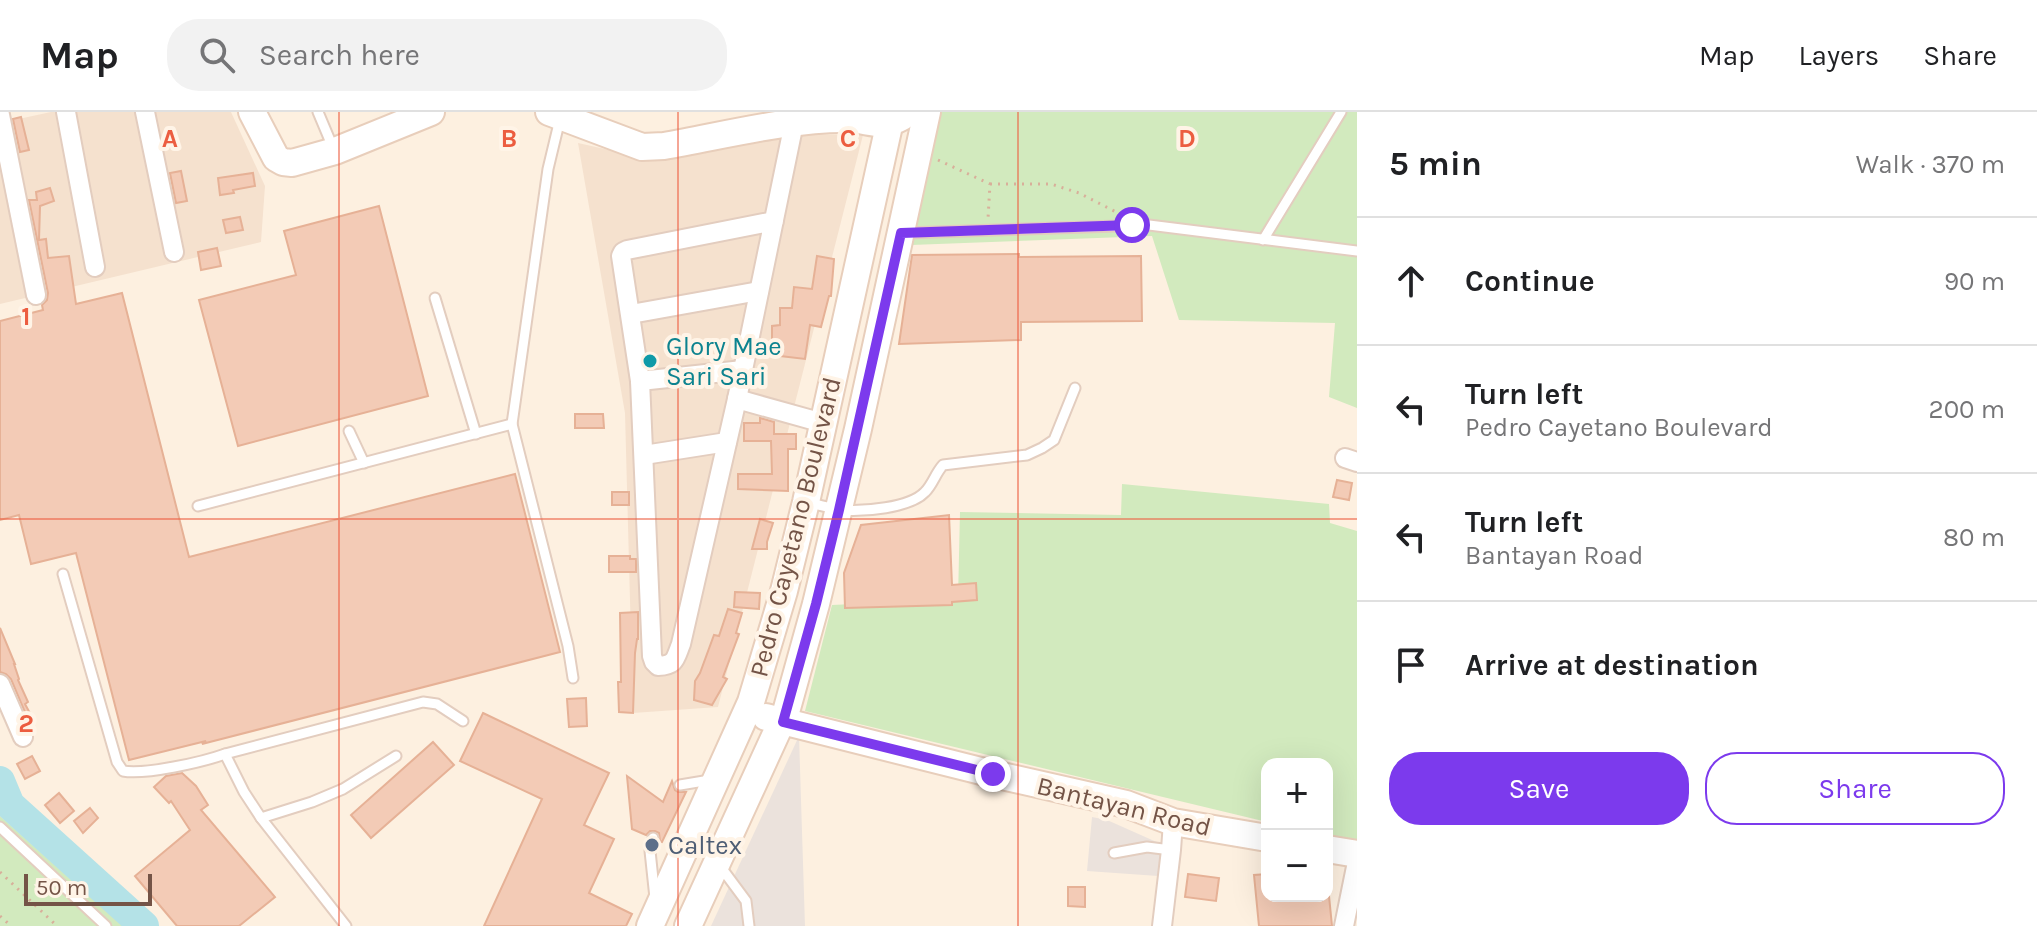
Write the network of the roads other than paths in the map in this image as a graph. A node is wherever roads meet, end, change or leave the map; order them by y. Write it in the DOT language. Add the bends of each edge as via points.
graph roads {
  1 [pos="66,112"];
  2 [pos="145,112"];
  3 [pos="252,112"];
  4 [pos="318,112"];
  5 [pos="431,112"];
  6 [pos="927,112"];
  7 [pos="1341,112"];
  8 [pos="555,114"];
  9 [pos="0,115"];
  10 [pos="898,116"];
  11 [pos="792,118"];
  12 [pos="335,151"];
  13 [pos="774,221"];
  14 [pos="901,233"];
  15 [pos="1263,240"];
  16 [pos="1357,251"];
  17 [pos="174,252"];
  18 [pos="95,267"];
  19 [pos="759,291"];
  20 [pos="36,295"];
  21 [pos="435,298"];
  22 [pos="631,314"];
  23 [pos="743,370"];
  24 [pos="640,381"];
  25 [pos="1075,388"];
  26 [pos="737,399"];
  27 [pos="823,423"];
  28 [pos="512,424"];
  29 [pos="349,431"];
  30 [pos="476,434"];
  31 [pos="727,442"];
  32 [pos="644,455"];
  33 [pos="364,463"];
  34 [pos="806,502"];
  35 [pos="198,506"];
  36 [pos="839,510"];
  37 [pos="63,574"];
  38 [pos="573,678"];
  39 [pos="0,684"];
  40 [pos="748,712"];
  41 [pos="463,721"];
  42 [pos="783,722"];
  43 [pos="23,737"];
  44 [pos="225,754"];
  45 [pos="396,756"];
  46 [pos="717,780"];
  47 [pos="680,785"];
  48 [pos="261,818"];
  49 [pos="1173,822"];
  50 [pos="0,827"];
  51 [pos="1261,837"];
  52 [pos="653,838"];
  53 [pos="1171,850"];
  54 [pos="1333,850"];
  55 [pos="1114,853"];
  56 [pos="1357,854"];
  57 [pos="718,862"];
  58 [pos="1357,862"];
  59 [pos="653,919"];
  60 [pos="106,926"];
  61 [pos="346,926"];
  62 [pos="688,926"];
  63 [pos="749,926"];
  64 [pos="1162,926"];
  65 [pos="1344,926"];
  1 -- 18 [label="street"];
  2 -- 17 [label="street"];
  3 -- 12 [label="main road" via="283,162"];
  4 -- 12 [label="lane"];
  5 -- 12 [label="main road"];
  6 -- 14 [label="main road, Pedro Cayetano Boulevard"];
  7 -- 15 [label="lane"];
  8 -- 11 [label="main road" via="642,147"];
  8 -- 28 [label="lane"];
  9 -- 20 [label="street"];
  10 -- 11 [label="main road"];
  10 -- 27 [label="main road, Pedro Cayetano Boulevard"];
  11 -- 13 [label="street"];
  13 -- 19 [label="street"];
  13 -- 22 [label="street" via="623,252"];
  14 -- 15 [label="lane" via="1149,225"];
  14 -- 36 [label="main road, Pedro Cayetano Boulevard"];
  15 -- 16 [label="lane"];
  19 -- 22 [label="street"];
  19 -- 23 [label="street"];
  21 -- 30 [label="lane"];
  22 -- 24 [label="street"];
  23 -- 24 [label="street"];
  23 -- 26 [label="street"];
  24 -- 32 [label="street"];
  25 -- 36 [label="lane" via="1054,440 1042,448 1027,455 943,465 912,502"];
  26 -- 27 [label="street"];
  26 -- 31 [label="street"];
  27 -- 34 [label="main road, Pedro Cayetano Boulevard"];
  28 -- 30 [label="lane"];
  28 -- 38 [label="lane"];
  29 -- 33 [label="lane"];
  30 -- 33 [label="lane"];
  31 -- 32 [label="street"];
  31 -- 32 [label="street" via="681,644 669,666 658,666 652,656"];
  33 -- 35 [label="lane"];
  34 -- 36 [label="lane"];
  34 -- 40 [label="main road, Pedro Cayetano Boulevard"];
  36 -- 42 [label="main road, Pedro Cayetano Boulevard"];
  37 -- 44 [label="lane" via="123,771"];
  39 -- 43 [label="street"];
  40 -- 42 [label="main road, Bantayan Road"];
  40 -- 46 [label="main road, Pedro Cayetano Boulevard"];
  41 -- 44 [label="lane" via="437,704 423,702"];
  42 -- 49 [label="main road, Bantayan Road" via="1126,804"];
  42 -- 57 [label="main road, Pedro Cayetano Boulevard"];
  44 -- 48 [label="lane"];
  45 -- 48 [label="lane" via="343,789"];
  46 -- 47 [label="lane"];
  46 -- 59 [label="main road, Pedro Cayetano Boulevard"];
  48 -- 61 [label="lane"];
  49 -- 51 [label="main road, Bantayan Road"];
  49 -- 53 [label="street"];
  50 -- 60 [label="lane"];
  52 -- 59 [label="lane"];
  53 -- 55 [label="lane" via="1147,847"];
  53 -- 64 [label="street"];
  54 -- 56 [label="main road"];
  57 -- 62 [label="main road, Pedro Cayetano Boulevard"];
  57 -- 63 [label="lane" via="746,901"];
  58 -- 65 [label="street"];
}
